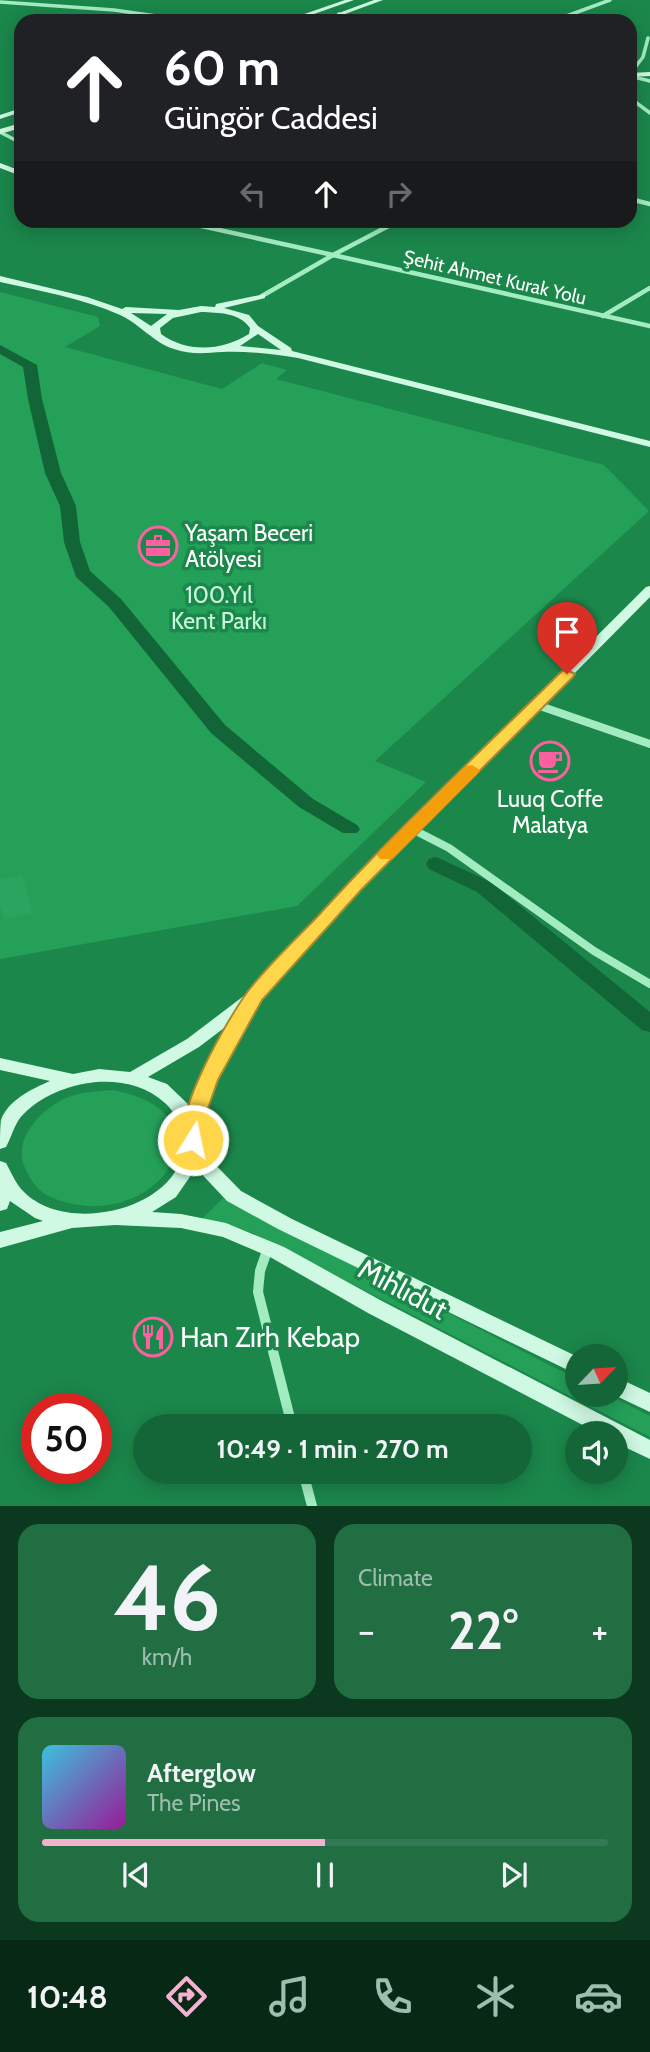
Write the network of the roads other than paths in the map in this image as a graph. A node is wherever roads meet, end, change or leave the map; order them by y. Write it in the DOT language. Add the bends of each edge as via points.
graph roads {
  1 [pos="351,0"];
  2 [pos="374,0"];
  3 [pos="380,0"];
  4 [pos="610,0"];
  5 [pos="0,2"];
  6 [pos="356,8"];
  7 [pos="142,14"];
  8 [pos="308,14"];
  9 [pos="339,14"];
  10 [pos="573,14"];
  11 [pos="649,38"];
  12 [pos="637,65"];
  13 [pos="210,228"];
  14 [pos="385,228"];
  15 [pos="333,255"];
  16 [pos="0,279"];
  17 [pos="650,288"];
  18 [pos="262,296"];
  19 [pos="201,309"];
  20 [pos="121,310"];
  21 [pos="185,311"];
  22 [pos="603,316"];
  23 [pos="254,325"];
  24 [pos="650,326"];
  25 [pos="156,335"];
  26 [pos="221,349"];
  27 [pos="298,355"];
  28 [pos="650,444"];
  29 [pos="650,590"];
  30 [pos="537,705"];
  31 [pos="650,744"];
  32 [pos="412,829"];
  33 [pos="650,984"];
  34 [pos="255,996"];
  35 [pos="0,1064"];
  36 [pos="133,1078"];
  37 [pos="71,1079"];
  38 [pos="191,1128"];
  39 [pos="1,1135"];
  40 [pos="192,1152"];
  41 [pos="2,1175"];
  42 [pos="0,1204"];
  43 [pos="117,1219"];
  44 [pos="72,1220"];
  45 [pos="0,1240"];
  46 [pos="268,1248"];
  47 [pos="565,1361"];
  48 [pos="628,1392"];
  49 [pos="650,1403"];
  50 [pos="289,1414"];
  51 [pos="650,1450"];
  52 [pos="306,1484"];
  53 [pos="312,1506"];
  1 -- 8 [label="main road"];
  2 -- 6 [label="main road"];
  3 -- 6 [label="main road"];
  4 -- 10 [label="street"];
  5 -- 7 [label="street"];
  6 -- 9 [label="main road"];
  11 -- 12 [label="street"];
  13 -- 15 [label="street, Şehit Ahmet Kurak Yolu"];
  14 -- 15 [label="street"];
  15 -- 18 [label="street"];
  15 -- 22 [label="street, Şehit Ahmet Kurak Yolu"];
  16 -- 20 [label="main road"];
  17 -- 22 [label="street"];
  18 -- 19 [label="main road"];
  18 -- 23 [label="main road" via="256,303"];
  19 -- 21 [label="main road"];
  19 -- 23 [label="main road" via="234,312"];
  20 -- 21 [label="main road"];
  20 -- 25 [label="main road"];
  21 -- 25 [label="main road" via="160,321"];
  22 -- 24 [label="street, Şehit Ahmet Kurak Yolu"];
  23 -- 26 [label="main road" via="246,341"];
  23 -- 27 [label="main road"];
  25 -- 26 [label="main road" via="175,347"];
  26 -- 27 [label="main road"];
  27 -- 28 [label="main road"];
  29 -- 30 [label="main road"];
  30 -- 31 [label="street"];
  30 -- 32 [label="main road"];
  32 -- 33 [label="street" via="449,848 594,951"];
  32 -- 34 [label="main road"];
  34 -- 36 [label="main road" via="193,1044"];
  34 -- 38 [label="main road" via="213,1070"];
  35 -- 37 [label="main road"];
  36 -- 37 [label="main road" via="102,1074"];
  36 -- 38 [label="main road" via="171,1097"];
  37 -- 39 [label="main road" via="41,1091 17,1109"];
  38 -- 40 [label="main road"];
  40 -- 43 [label="main road" via="182,1176 162,1198"];
  40 -- 47 [label="main road, Mıhlıdut" via="234,1196"];
  41 -- 42 [label="main road"];
  41 -- 44 [label="main road" via="22,1202 49,1217"];
  43 -- 44 [label="main road"];
  43 -- 46 [label="main road, Mıhlıdut" via="181,1221 226,1230"];
  44 -- 45 [label="main road"];
  46 -- 50 [label="street" via="258,1292"];
  46 -- 51 [label="main road, Mıhlıdut"];
  48 -- 49 [label="main road"];
  52 -- 53 [label="street"];
}
